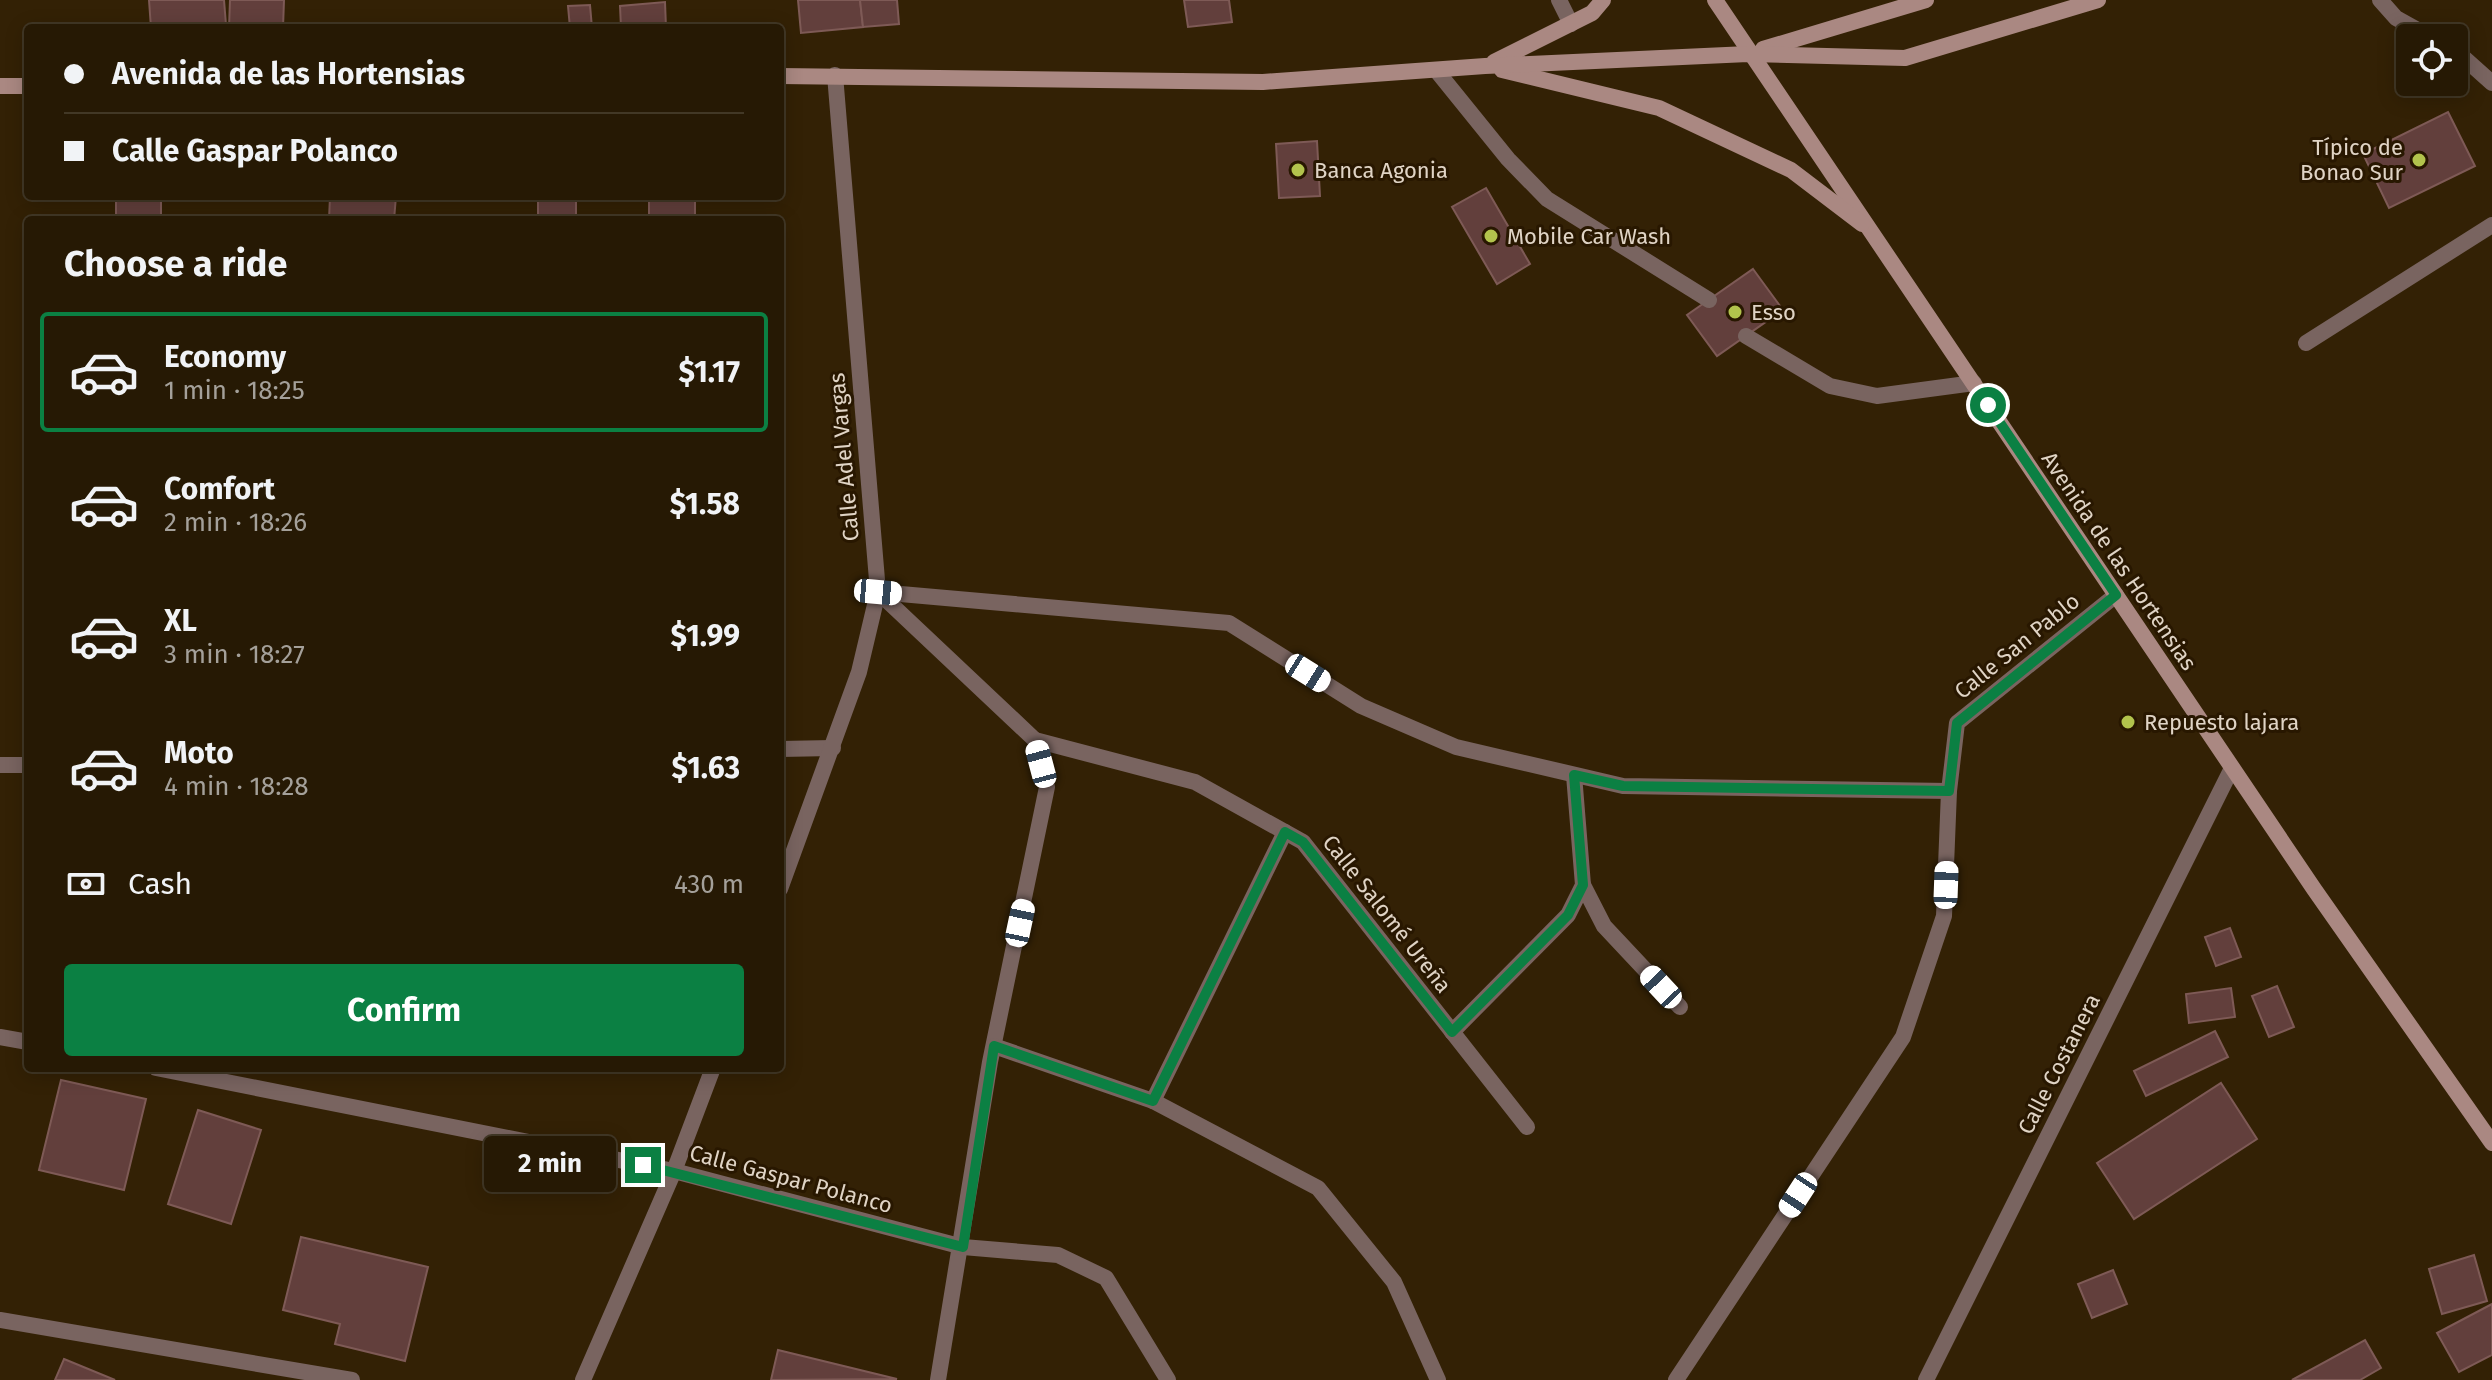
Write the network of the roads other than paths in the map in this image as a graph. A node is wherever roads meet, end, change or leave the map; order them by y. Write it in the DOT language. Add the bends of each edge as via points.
graph roads {
  1 [pos="1559,0"];
  2 [pos="1603,0"];
  3 [pos="1715,0"];
  4 [pos="1926,0"];
  5 [pos="2098,0"];
  6 [pos="2380,0"];
  7 [pos="1571,24"];
  8 [pos="2407,24"];
  9 [pos="1748,54"];
  10 [pos="2468,62"];
  11 [pos="1485,66"];
  12 [pos="1436,70"];
  13 [pos="835,75"];
  14 [pos="784,76"];
  15 [pos="2492,83"];
  16 [pos="0,86"];
  17 [pos="24,86"];
  18 [pos="2492,225"];
  19 [pos="1875,233"];
  20 [pos="1709,300"];
  21 [pos="1746,336"];
  22 [pos="2306,343"];
  23 [pos="1974,383"];
  24 [pos="878,592"];
  25 [pos="2116,595"];
  26 [pos="1035,740"];
  27 [pos="833,748"];
  28 [pos="784,749"];
  29 [pos="0,765"];
  30 [pos="24,765"];
  31 [pos="2232,768"];
  32 [pos="1574,775"];
  33 [pos="1949,791"];
  34 [pos="1285,832"];
  35 [pos="784,878"];
  36 [pos="1583,885"];
  37 [pos="1680,1007"];
  38 [pos="1452,1032"];
  39 [pos="0,1037"];
  40 [pos="24,1041"];
  41 [pos="994,1046"];
  42 [pos="176,1072"];
  43 [pos="711,1072"];
  44 [pos="1153,1101"];
  45 [pos="1527,1127"];
  46 [pos="2492,1143"];
  47 [pos="674,1171"];
  48 [pos="963,1247"];
  49 [pos="0,1320"];
  50 [pos="352,1380"];
  51 [pos="583,1380"];
  52 [pos="938,1380"];
  53 [pos="1168,1380"];
  54 [pos="1438,1380"];
  55 [pos="1676,1380"];
  56 [pos="1926,1380"];
  1 -- 7 [label="street"];
  2 -- 7 [label="main road"];
  3 -- 9 [label="main road, Avenida de las Hortensias"];
  4 -- 9 [label="main road"];
  5 -- 9 [label="main road" via="1905,58"];
  6 -- 8 [label="street"];
  7 -- 11 [label="main road"];
  9 -- 11 [label="main road"];
  9 -- 19 [label="main road, Avenida de las Hortensias"];
  10 -- 15 [label="street"];
  11 -- 12 [label="main road"];
  11 -- 19 [label="main road" via="1659,108 1791,170"];
  12 -- 13 [label="main road" via="1263,82"];
  12 -- 20 [label="street" via="1547,199"];
  13 -- 14 [label="main road"];
  13 -- 24 [label="street, Calle Adel Vargas"];
  16 -- 17 [label="main road"];
  18 -- 22 [label="street"];
  19 -- 23 [label="main road, Avenida de las Hortensias"];
  21 -- 23 [label="street" via="1830,386 1877,396"];
  23 -- 25 [label="main road, Avenida de las Hortensias"];
  24 -- 26 [label="street"];
  24 -- 27 [label="street, Calle Adel Vargas"];
  24 -- 32 [label="street" via="1229,623 1361,706 1456,747"];
  25 -- 31 [label="main road, Avenida de las Hortensias"];
  25 -- 33 [label="street, Calle San Pablo" via="1957,723"];
  26 -- 34 [label="street, Calle Salomé Ureña" via="1195,782"];
  26 -- 41 [label="street" via="1047,787"];
  27 -- 28 [label="street"];
  27 -- 35 [label="street, Calle Adel Vargas"];
  29 -- 30 [label="street"];
  31 -- 46 [label="main road, Avenida de las Hortensias"];
  31 -- 56 [label="street, Calle Costanera"];
  32 -- 33 [label="street" via="1623,786"];
  32 -- 36 [label="street"];
  33 -- 55 [label="street, Calle San Pablo" via="1944,916 1903,1037"];
  34 -- 38 [label="street, Calle Salomé Ureña" via="1303,842"];
  34 -- 44 [label="street"];
  36 -- 37 [label="street" via="1604,926"];
  36 -- 38 [label="street" via="1568,915"];
  38 -- 45 [label="street, Calle Salomé Ureña"];
  39 -- 40 [label="street"];
  41 -- 44 [label="street"];
  41 -- 48 [label="street"];
  42 -- 47 [label="street, Calle Gaspar Polanco"];
  43 -- 47 [label="street"];
  44 -- 54 [label="street" via="1318,1188 1394,1282"];
  47 -- 48 [label="street, Calle Gaspar Polanco"];
  47 -- 51 [label="street"];
  48 -- 52 [label="street"];
  48 -- 53 [label="street, Calle Gaspar Polanco" via="1058,1255 1106,1278"];
  49 -- 50 [label="street"];
}
